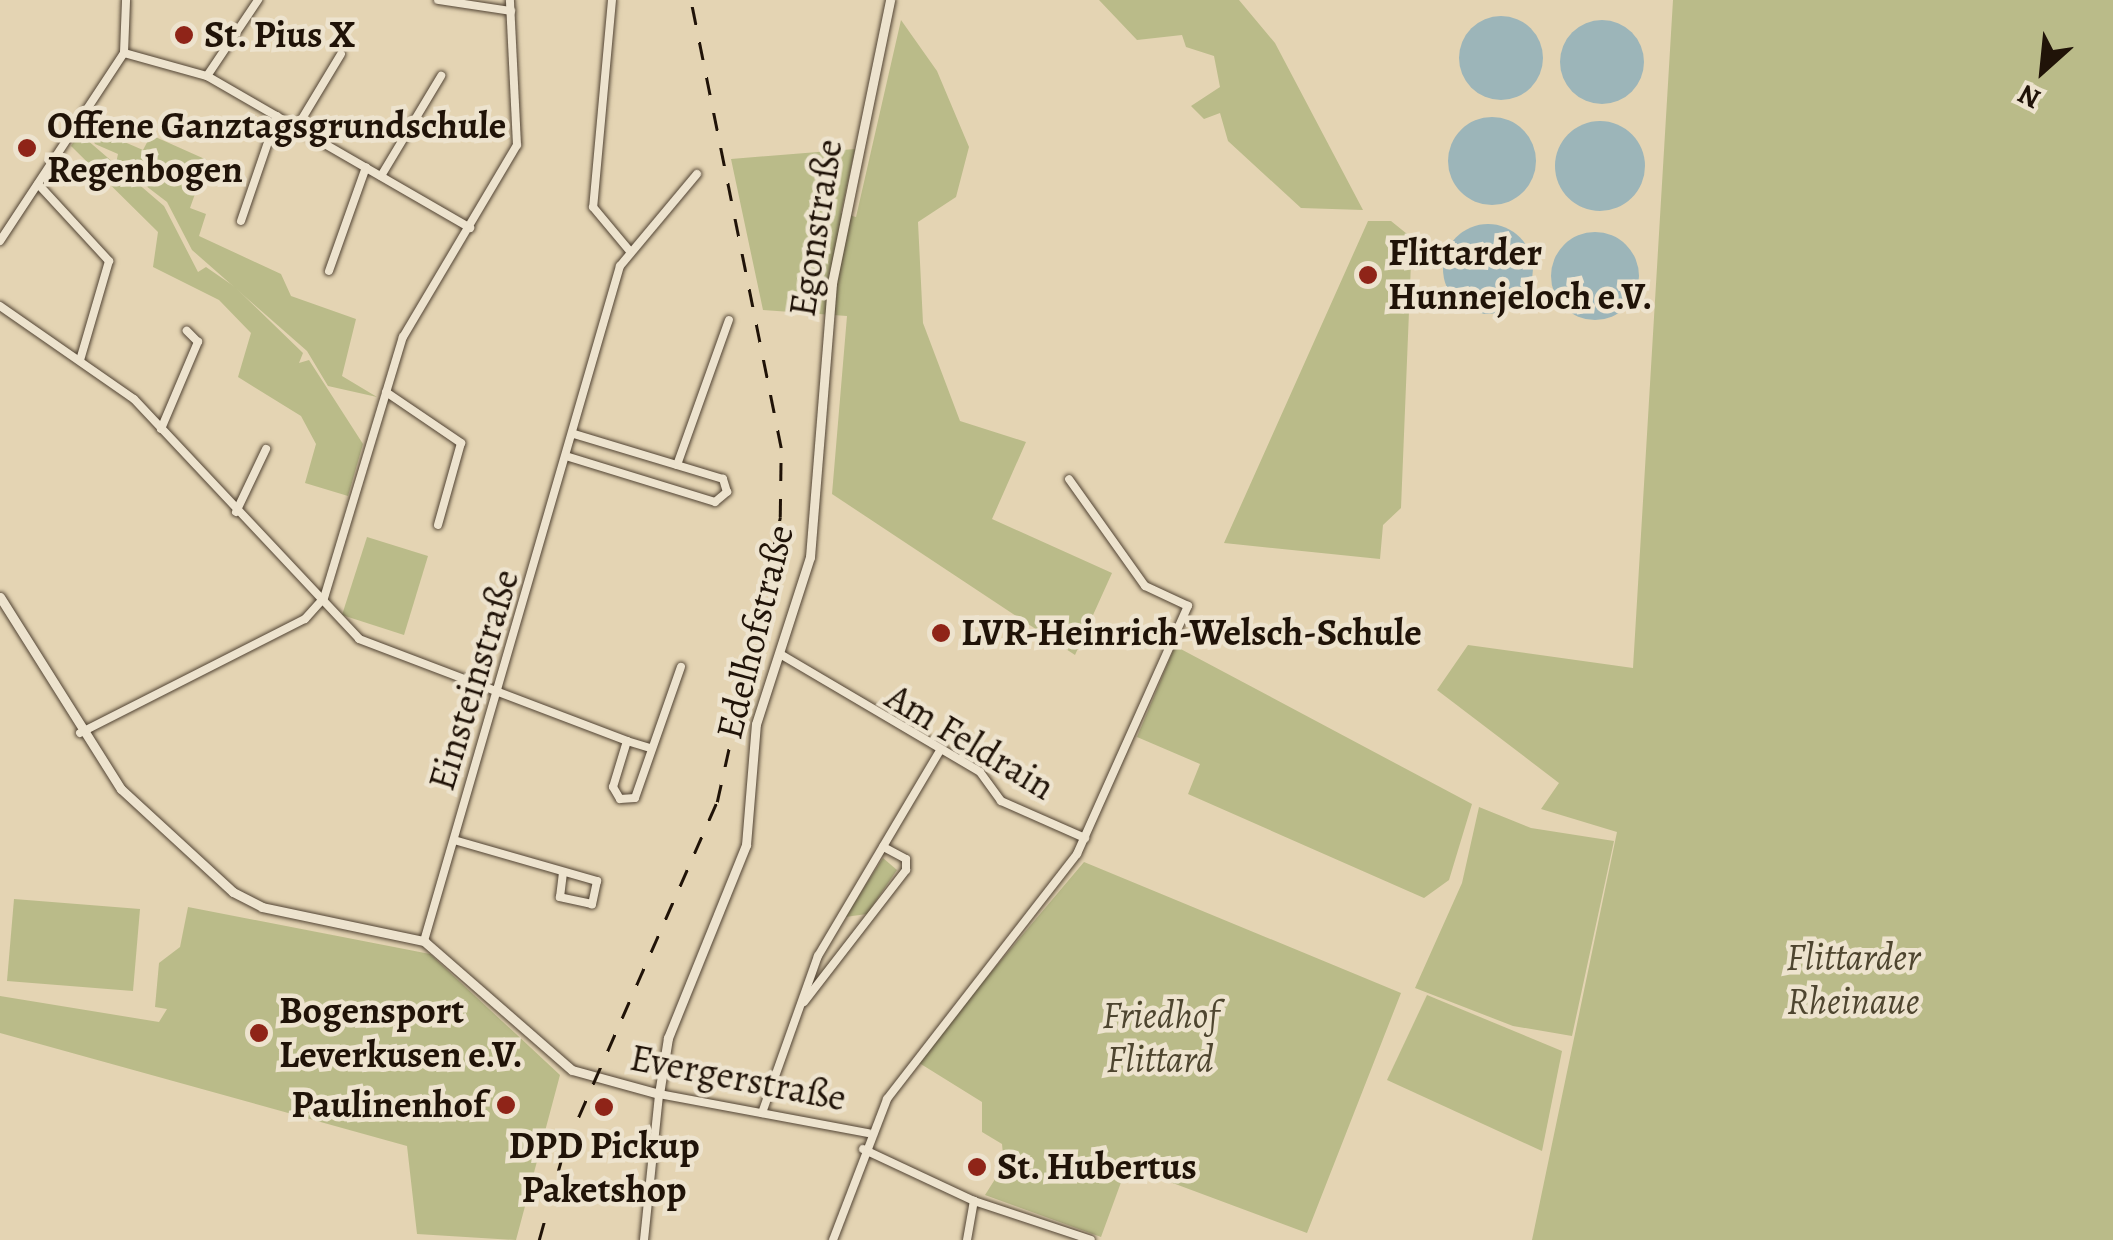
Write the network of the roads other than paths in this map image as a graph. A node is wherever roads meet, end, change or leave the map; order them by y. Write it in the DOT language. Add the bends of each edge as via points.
graph roads {
  1 [pos="126,0"];
  2 [pos="258,0"];
  3 [pos="438,0"];
  4 [pos="510,0"];
  5 [pos="612,0"];
  6 [pos="890,0"];
  7 [pos="511,11"];
  8 [pos="124,53"];
  9 [pos="341,54"];
  10 [pos="207,76"];
  11 [pos="441,76"];
  12 [pos="276,116"];
  13 [pos="297,127"];
  14 [pos="366,167"];
  15 [pos="696,174"];
  16 [pos="381,176"];
  17 [pos="38,184"];
  18 [pos="240,220"];
  19 [pos="470,228"];
  20 [pos="0,242"];
  21 [pos="628,250"];
  22 [pos="329,271"];
  23 [pos="0,306"];
  24 [pos="729,320"];
  25 [pos="187,330"];
  26 [pos="80,360"];
  27 [pos="386,392"];
  28 [pos="161,429"];
  29 [pos="574,434"];
  30 [pos="266,450"];
  31 [pos="568,456"];
  32 [pos="677,464"];
  33 [pos="818,468"];
  34 [pos="1069,479"];
  35 [pos="236,512"];
  36 [pos="438,525"];
  37 [pos="0,597"];
  38 [pos="318,606"];
  39 [pos="780,654"];
  40 [pos="681,666"];
  41 [pos="497,698"];
  42 [pos="80,733"];
  43 [pos="628,741"];
  44 [pos="650,748"];
  45 [pos="939,752"];
  46 [pos="1085,838"];
  47 [pos="454,840"];
  48 [pos="882,847"];
  49 [pos="563,872"];
  50 [pos="424,941"];
  51 [pos="799,1010"];
  52 [pos="659,1094"];
  53 [pos="762,1112"];
  54 [pos="868,1133"];
  55 [pos="863,1149"];
  56 [pos="974,1201"];
  57 [pos="644,1240"];
  58 [pos="834,1240"];
  59 [pos="967,1240"];
  60 [pos="1091,1240"];
  1 -- 8 [label="street"];
  2 -- 10 [label="street"];
  3 -- 7 [label="street"];
  4 -- 7 [label="street"];
  5 -- 21 [label="street" via="593,207"];
  6 -- 33 [label="street, Egonstraße" via="835,264"];
  7 -- 19 [label="street" via="521,134"];
  8 -- 10 [label="street"];
  8 -- 17 [label="street"];
  9 -- 13 [label="street"];
  10 -- 12 [label="street"];
  11 -- 16 [label="street"];
  12 -- 13 [label="street"];
  12 -- 18 [label="street"];
  13 -- 14 [label="street"];
  14 -- 16 [label="street"];
  14 -- 22 [label="street"];
  15 -- 21 [label="street"];
  16 -- 19 [label="street"];
  17 -- 20 [label="street"];
  17 -- 26 [label="street" via="109,261"];
  19 -- 27 [label="street" via="403,337"];
  21 -- 29 [label="street, Einsteinstraße"];
  23 -- 26 [label="street"];
  24 -- 32 [label="street"];
  25 -- 28 [label="street" via="198,342"];
  26 -- 28 [label="street"];
  27 -- 36 [label="street" via="461,444"];
  27 -- 38 [label="street"];
  28 -- 35 [label="street"];
  29 -- 31 [label="street, Einsteinstraße"];
  29 -- 32 [label="street"];
  30 -- 35 [label="street"];
  31 -- 32 [label="street" via="715,502 726,492 723,478"];
  31 -- 41 [label="street, Einsteinstraße"];
  33 -- 39 [label="street, Edelhofstraße" via="810,557"];
  34 -- 46 [label="street" via="1145,586 1188,606"];
  35 -- 38 [label="street"];
  37 -- 42 [label="street"];
  38 -- 41 [label="street" via="358,640"];
  38 -- 42 [label="street"];
  39 -- 45 [label="street, Am Feldrain"];
  39 -- 52 [label="street, Edelhofstraße" via="756,724 746,845 668,1038"];
  40 -- 44 [label="street"];
  41 -- 43 [label="street"];
  41 -- 47 [label="street, Einsteinstraße"];
  42 -- 50 [label="street" via="131,800 248,901"];
  43 -- 44 [label="street"];
  43 -- 44 [label="street" via="613,787 620,799 635,798"];
  45 -- 46 [label="street, Am Feldrain" via="980,772 1000,801"];
  45 -- 48 [label="street"];
  46 -- 54 [label="street" via="943,1018"];
  47 -- 49 [label="street"];
  47 -- 50 [label="street, Einsteinstraße"];
  48 -- 51 [label="street" via="818,956"];
  48 -- 51 [label="street" via="906,859 906,870"];
  49 -- 49 [label="street" via="597,882 592,904 560,896"];
  50 -- 52 [label="street, Evergerstraße" via="597,1082"];
  51 -- 53 [label="street"];
  52 -- 53 [label="street, Evergerstraße"];
  52 -- 57 [label="street"];
  53 -- 54 [label="street, Evergerstraße"];
  54 -- 55 [label="street"];
  55 -- 56 [label="street"];
  55 -- 58 [label="street"];
  56 -- 59 [label="street"];
  56 -- 60 [label="street"];
}
